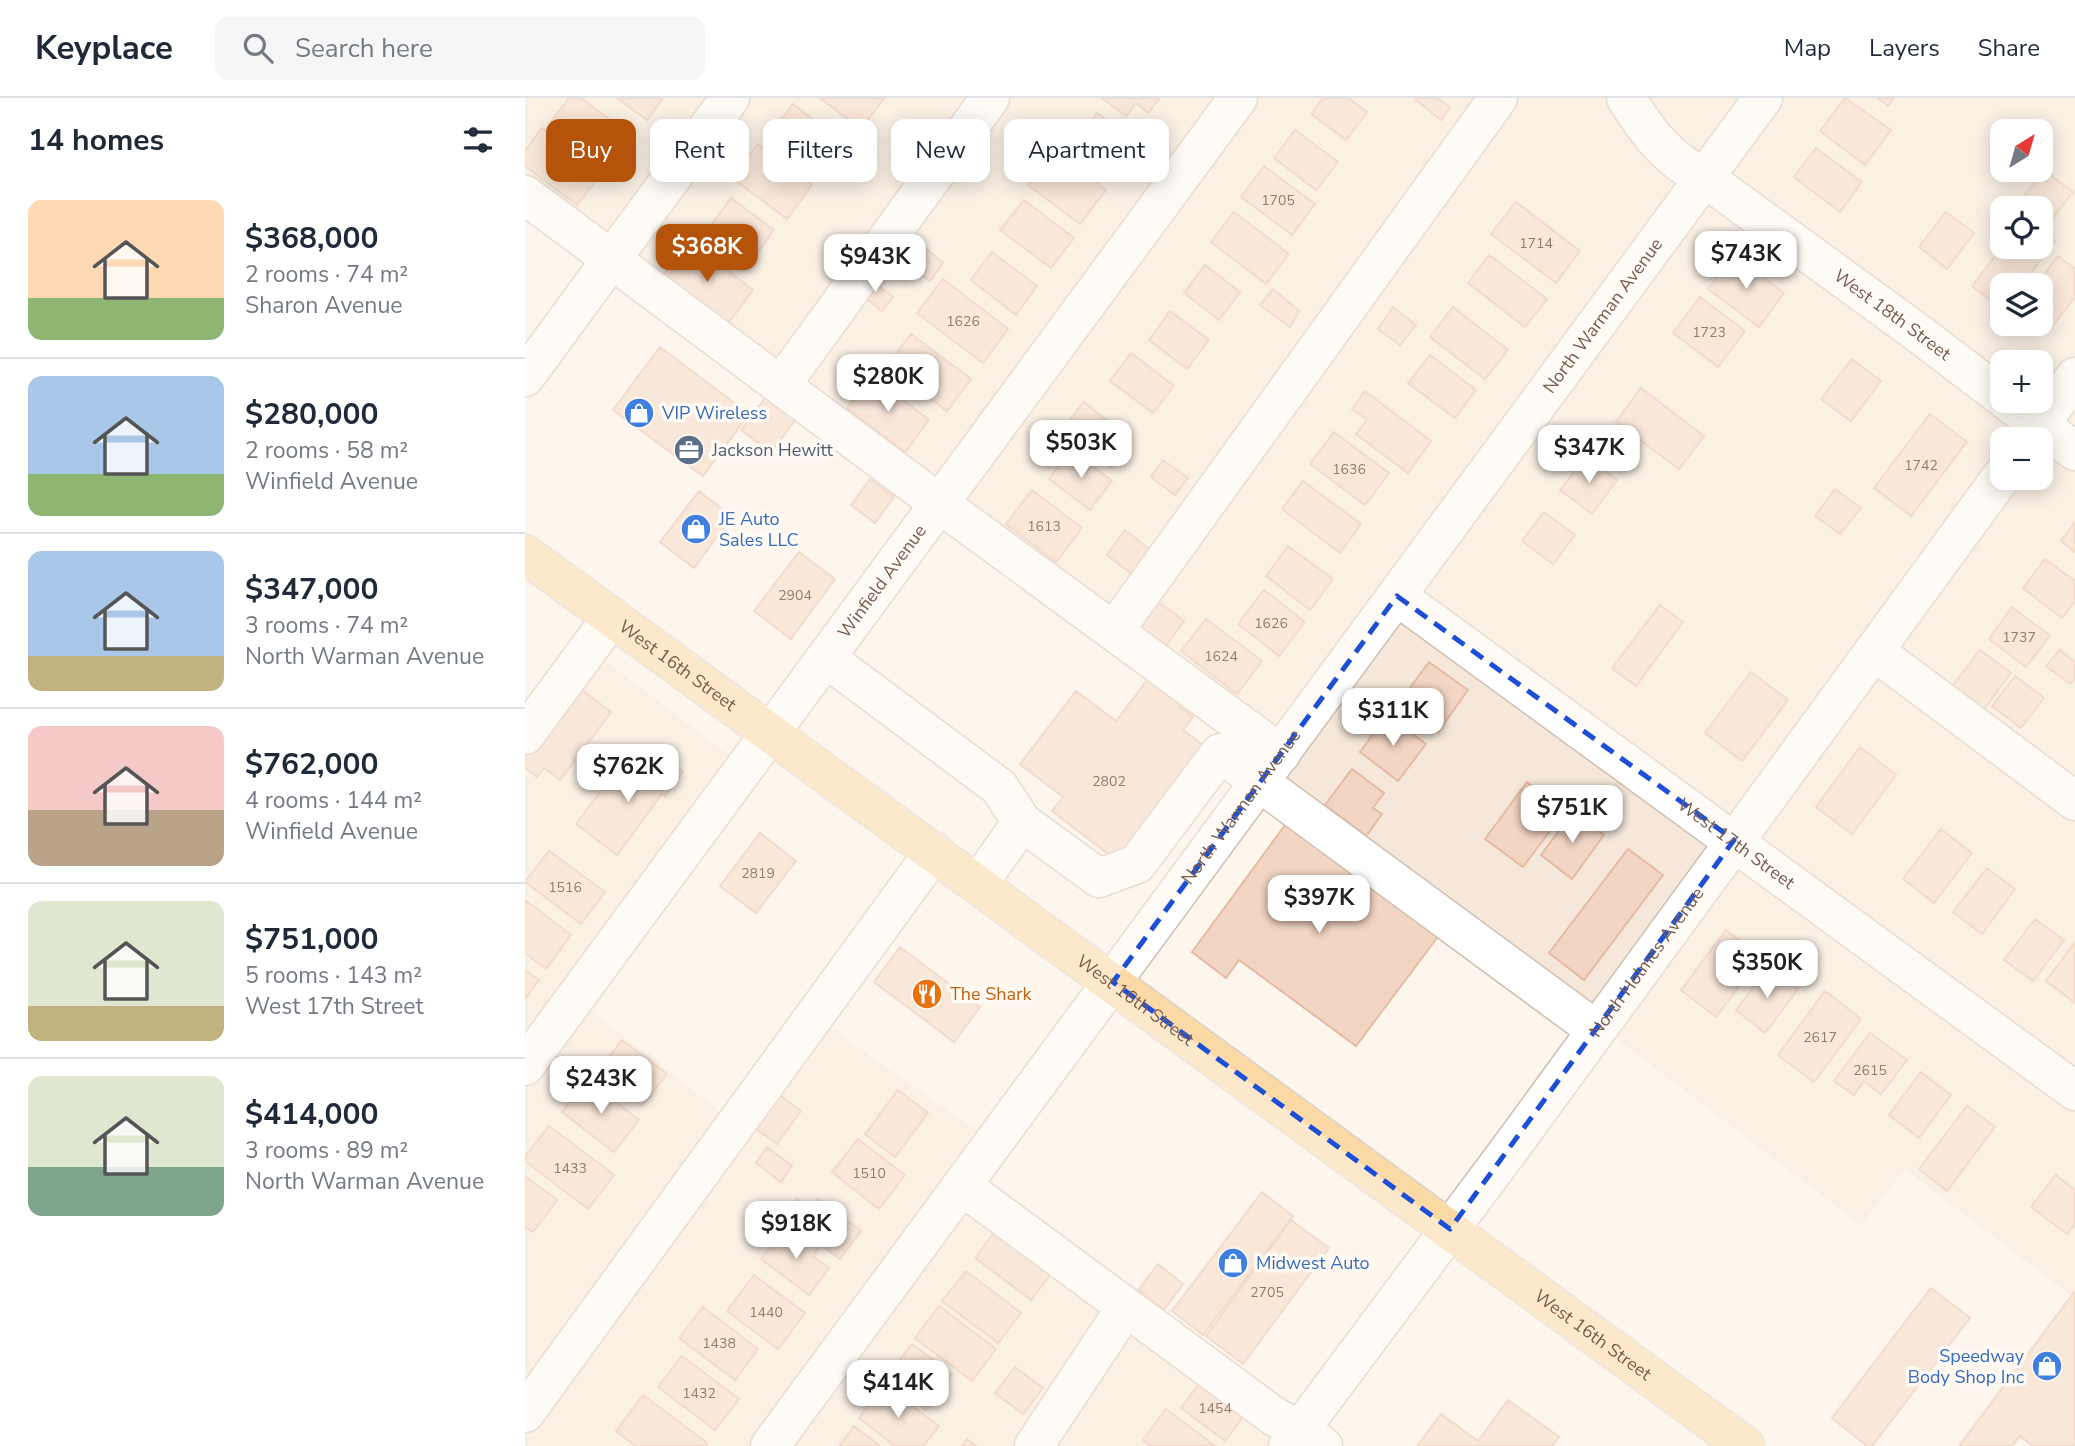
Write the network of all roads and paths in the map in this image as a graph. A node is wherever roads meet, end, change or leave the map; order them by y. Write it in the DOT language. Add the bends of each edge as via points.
graph roads {
  1 [pos="730,98"];
  2 [pos="990,98"];
  3 [pos="1238,98"];
  4 [pos="1498,98"];
  5 [pos="1626,98"];
  6 [pos="1763,98"];
  7 [pos="1705,178"];
  8 [pos="525,195"];
  9 [pos="612,258"];
  10 [pos="525,377"];
  11 [pos="2075,377"];
  12 [pos="781,385"];
  13 [pos="1990,388"];
  14 [pos="2017,413"];
  15 [pos="2030,427"];
  16 [pos="2038,427"];
  17 [pos="2053,441"];
  18 [pos="2075,451"];
  19 [pos="1992,490"];
  20 [pos="940,504"];
  21 [pos="525,554"];
  22 [pos="1397,596"];
  23 [pos="612,617"];
  24 [pos="1114,631"];
  25 [pos="1874,651"];
  26 [pos="827,658"];
  27 [pos="771,734"];
  28 [pos="525,735"];
  29 [pos="1270,768"];
  30 [pos="2075,801"];
  31 [pos="1022,822"];
  32 [pos="1734,840"];
  33 [pos="934,852"];
  34 [pos="1137,864"];
  35 [pos="978,884"];
  36 [pos="1179,892"];
  37 [pos="1113,982"];
  38 [pos="1596,1030"];
  39 [pos="525,1066"];
  40 [pos="2074,1088"];
  41 [pos="963,1186"];
  42 [pos="1450,1229"];
  43 [pos="1126,1307"];
  44 [pos="525,1413"];
  45 [pos="1304,1441"];
  46 [pos="770,1446"];
  47 [pos="1034,1446"];
  48 [pos="1745,1446"];
  1 -- 9 [label="street"];
  2 -- 12 [label="street"];
  3 -- 20 [label="street, Winfield Avenue"];
  4 -- 24 [label="street"];
  5 -- 7 [label="street, West 18th Street" via="1661,148"];
  6 -- 7 [label="street, North Warman Avenue"];
  7 -- 13 [label="street, West 18th Street"];
  7 -- 22 [label="street, North Warman Avenue"];
  8 -- 9 [label="street"];
  9 -- 10 [label="street"];
  9 -- 12 [label="street"];
  11 -- 16 [label="street"];
  12 -- 20 [label="street"];
  14 -- 15 [label="street"];
  17 -- 18 [label="street"];
  19 -- 25 [label="street, North Holmes Avenue"];
  20 -- 24 [label="street"];
  20 -- 26 [label="street, Winfield Avenue"];
  21 -- 23 [label="main road, West 16th Street"];
  22 -- 29 [label="street, North Warman Avenue"];
  22 -- 32 [label="street, West 17th Street"];
  23 -- 27 [label="main road, West 16th Street"];
  23 -- 28 [label="street"];
  24 -- 29 [label="street"];
  25 -- 30 [label="street"];
  25 -- 32 [label="street, North Holmes Avenue"];
  26 -- 27 [label="street, Winfield Avenue"];
  26 -- 31 [label="street" via="999,787"];
  27 -- 33 [label="main road, West 16th Street"];
  27 -- 39 [label="street, Winfield Avenue"];
  29 -- 34 [label="street" via="1220,753"];
  29 -- 36 [label="street, North Warman Avenue"];
  29 -- 38 [label="street"];
  31 -- 34 [label="street" via="1099,878"];
  31 -- 35 [label="street"];
  32 -- 38 [label="street, North Holmes Avenue"];
  32 -- 40 [label="street, West 17th Street"];
  33 -- 35 [label="main road, West 16th Street"];
  33 -- 44 [label="street"];
  34 -- 36 [label="street"];
  35 -- 37 [label="main road, West 16th Street"];
  36 -- 37 [label="street, North Warman Avenue"];
  37 -- 41 [label="street, North Warman Avenue"];
  37 -- 42 [label="main road, West 16th Street"];
  38 -- 42 [label="street, North Holmes Avenue"];
  41 -- 43 [label="street"];
  41 -- 46 [label="street, North Warman Avenue"];
  42 -- 45 [label="street, North Holmes Avenue"];
  42 -- 48 [label="main road, West 16th Street"];
  43 -- 45 [label="street"];
  43 -- 47 [label="street"];
}
